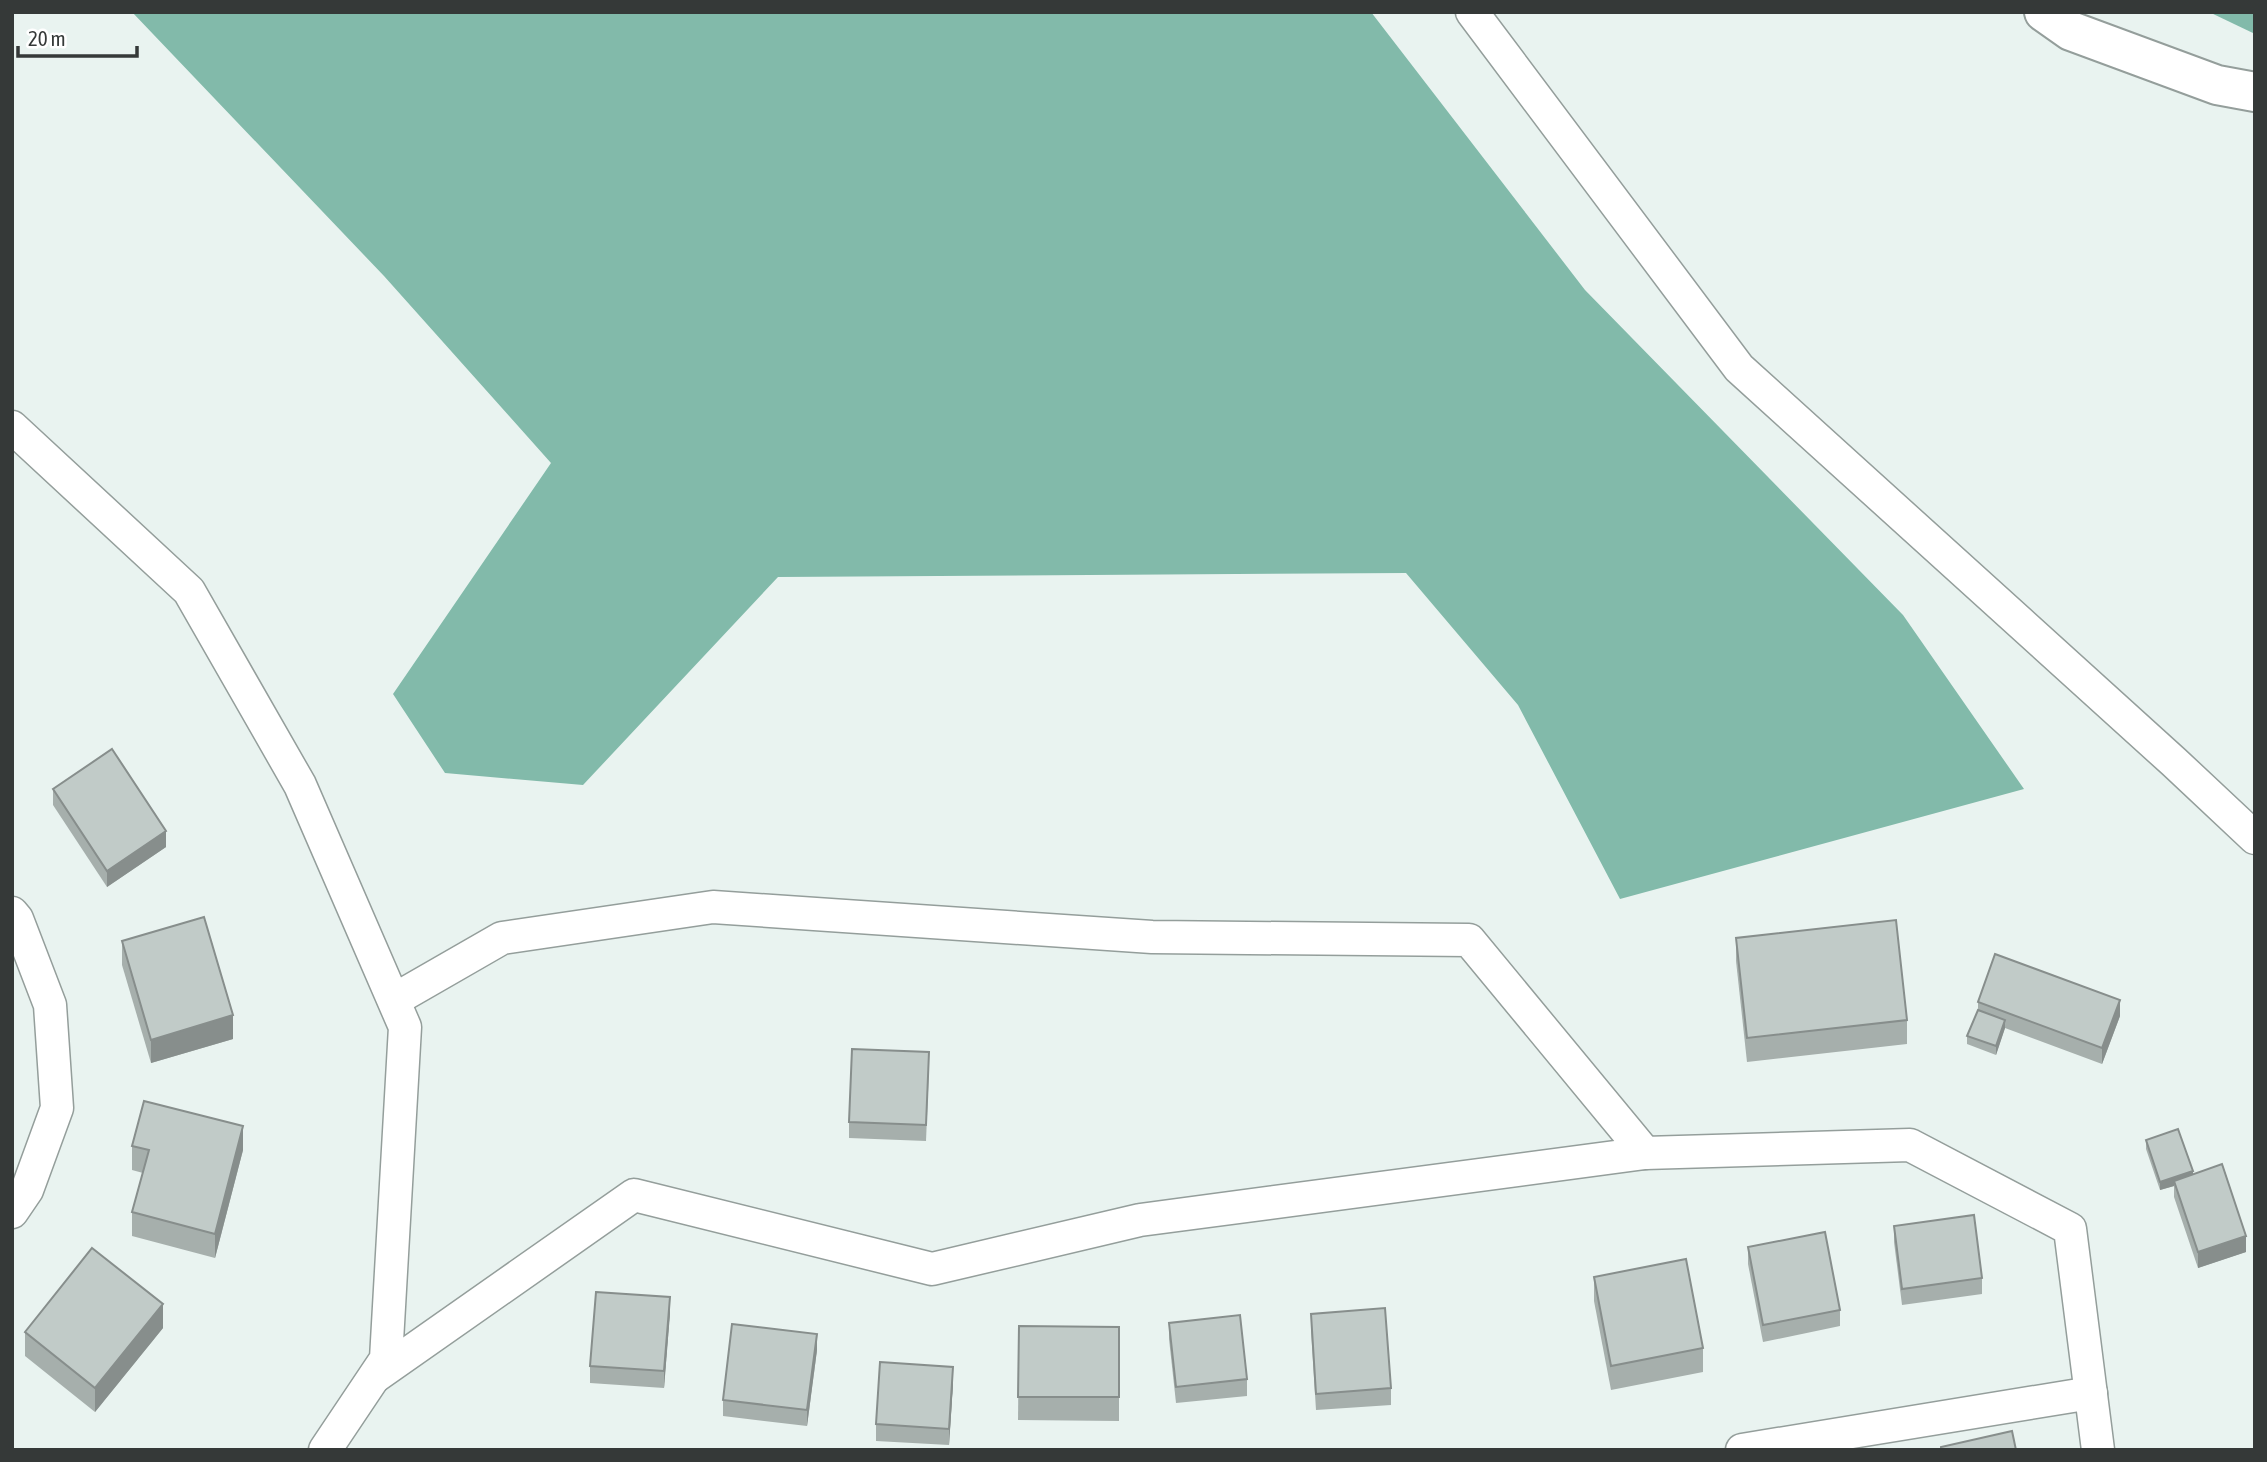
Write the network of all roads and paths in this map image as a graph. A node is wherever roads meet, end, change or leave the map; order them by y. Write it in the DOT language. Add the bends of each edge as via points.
graph roads {
  1 [pos="1472,12"];
  2 [pos="2044,12"];
  3 [pos="2255,92"];
  4 [pos="12,427"];
  5 [pos="2255,838"];
  6 [pos="12,913"];
  7 [pos="394,1000"];
  8 [pos="1644,1153"];
  9 [pos="12,1212"];
  10 [pos="376,1376"];
  11 [pos="2091,1393"];
  12 [pos="325,1450"];
  13 [pos="1742,1450"];
  14 [pos="2098,1450"];
  1 -- 5 [label="street" via="1739,369"];
  2 -- 3 [label="main road" via="2071,31 2217,85"];
  4 -- 7 [label="street" via="189,591 300,785"];
  6 -- 9 [label="street" via="50,1005 57,1108 27,1190"];
  7 -- 8 [label="street" via="502,938 713,907 1152,937 1469,940"];
  7 -- 10 [label="street" via="405,1027 386,1359"];
  8 -- 10 [label="street" via="1140,1220 932,1269 634,1195"];
  8 -- 11 [label="street" via="1910,1145 2070,1229"];
  10 -- 12 [label="street"];
  11 -- 13 [label="street"];
  11 -- 14 [label="street"];
}
